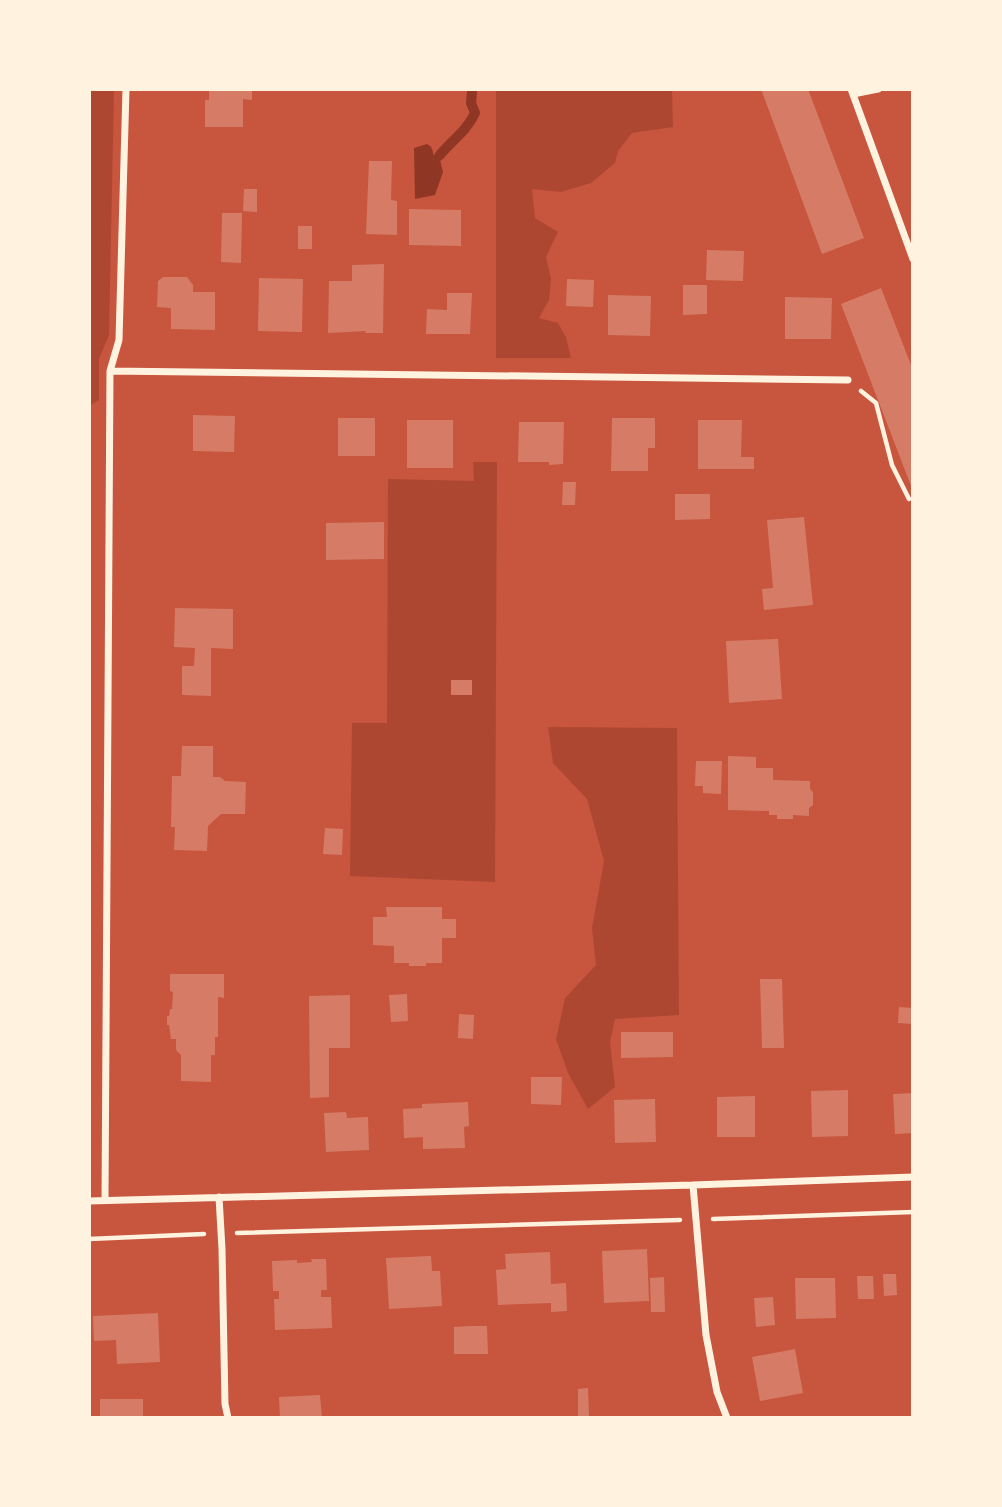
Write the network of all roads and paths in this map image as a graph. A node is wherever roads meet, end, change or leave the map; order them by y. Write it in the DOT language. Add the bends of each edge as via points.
graph roads {
  1 [pos="126,89"];
  2 [pos="878,89"];
  3 [pos="852,92"];
  4 [pos="913,259"];
  5 [pos="110,371"];
  6 [pos="848,380"];
  7 [pos="909,499"];
  8 [pos="913,1177"];
  9 [pos="694,1185"];
  10 [pos="219,1197"];
  11 [pos="89,1200"];
  12 [pos="105,1200"];
  13 [pos="913,1212"];
  14 [pos="696,1219"];
  15 [pos="222,1234"];
  16 [pos="89,1239"];
  17 [pos="228,1418"];
  18 [pos="727,1418"];
  1 -- 5 [label="street" via="119,340"];
  2 -- 3 [label="street"];
  3 -- 4 [label="street"];
  5 -- 6 [label="street"];
  5 -- 12 [label="street"];
  6 -- 7 [label="path" via="876,403 891,466"];
  8 -- 9 [label="street"];
  9 -- 10 [label="street"];
  9 -- 14 [label="street"];
  10 -- 12 [label="street"];
  10 -- 15 [label="street"];
  11 -- 12 [label="street"];
  13 -- 14 [label="path"];
  14 -- 15 [label="path"];
  14 -- 18 [label="street" via="706,1335"];
  15 -- 16 [label="path"];
  15 -- 17 [label="street"];
}
